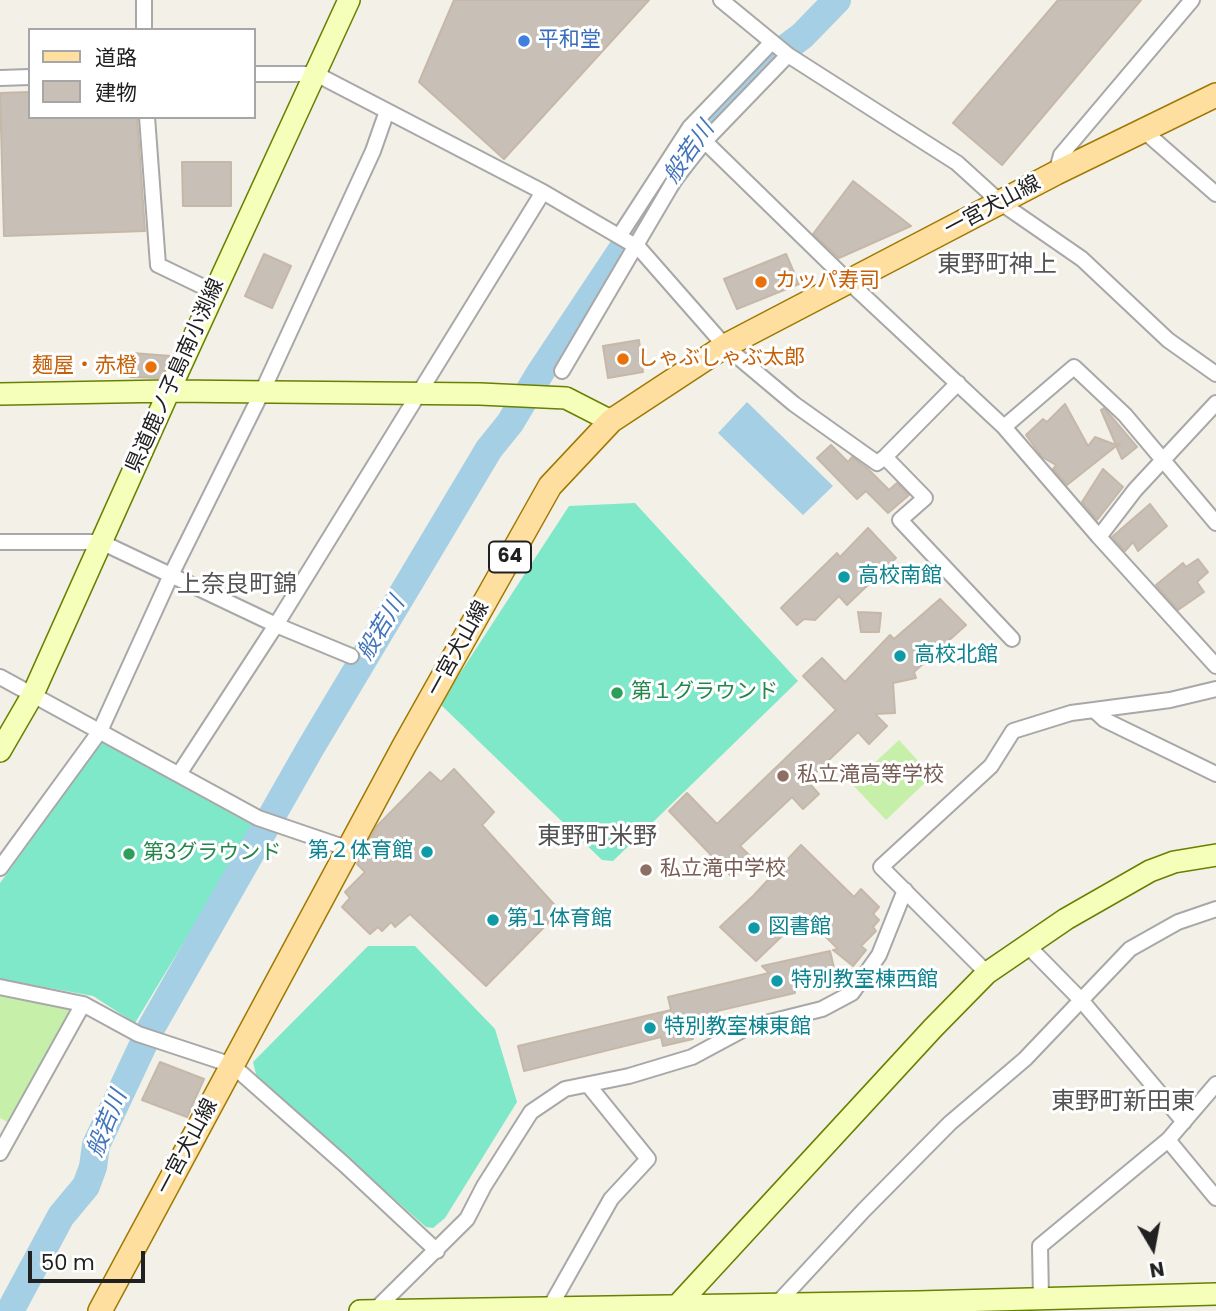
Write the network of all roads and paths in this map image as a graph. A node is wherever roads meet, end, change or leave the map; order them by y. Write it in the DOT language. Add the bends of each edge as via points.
graph roads {
  1 [pos="144,0"];
  2 [pos="349,0"];
  3 [pos="721,0"];
  4 [pos="1192,0"];
  5 [pos="144,28"];
  6 [pos="771,43"];
  7 [pos="788,55"];
  8 [pos="256,74"];
  9 [pos="316,74"];
  10 [pos="28,77"];
  11 [pos="0,78"];
  12 [pos="1216,95"];
  13 [pos="387,111"];
  14 [pos="147,119"];
  15 [pos="690,127"];
  16 [pos="1144,131"];
  17 [pos="705,141"];
  18 [pos="1056,173"];
  19 [pos="544,191"];
  20 [pos="1216,194"];
  21 [pos="1000,203"];
  22 [pos="620,235"];
  23 [pos="635,246"];
  24 [pos="849,282"];
  25 [pos="214,292"];
  26 [pos="725,346"];
  27 [pos="562,371"];
  28 [pos="1216,374"];
  29 [pos="958,383"];
  30 [pos="169,391"];
  31 [pos="262,392"];
  32 [pos="0,394"];
  33 [pos="417,394"];
  34 [pos="1216,402"];
  35 [pos="611,421"];
  36 [pos="1004,427"];
  37 [pos="885,457"];
  38 [pos="1162,460"];
  39 [pos="1216,523"];
  40 [pos="1099,537"];
  41 [pos="0,542"];
  42 [pos="101,542"];
  43 [pos="171,575"];
  44 [pos="276,625"];
  45 [pos="1012,639"];
  46 [pos="351,656"];
  47 [pos="1216,666"];
  48 [pos="0,677"];
  49 [pos="1216,690"];
  50 [pos="33,694"];
  51 [pos="1094,710"];
  52 [pos="100,731"];
  53 [pos="0,751"];
  54 [pos="179,774"];
  55 [pos="1216,774"];
  56 [pos="349,849"];
  57 [pos="1216,855"];
  58 [pos="0,868"];
  59 [pos="905,890"];
  60 [pos="1216,909"];
  61 [pos="1026,944"];
  62 [pos="987,973"];
  63 [pos="0,987"];
  64 [pos="1081,1000"];
  65 [pos="83,1004"];
  66 [pos="232,1065"];
  67 [pos="1216,1084"];
  68 [pos="589,1086"];
  69 [pos="1184,1122"];
  70 [pos="1168,1140"];
  71 [pos="0,1153"];
  72 [pos="1216,1198"];
  73 [pos="437,1251"];
  74 [pos="1216,1294"];
  75 [pos="1041,1298"];
  76 [pos="919,1306"];
  77 [pos="550,1307"];
  78 [pos="774,1307"];
  79 [pos="676,1308"];
  80 [pos="497,1309"];
  81 [pos="100,1311"];
  82 [pos="360,1311"];
  83 [pos="374,1311"];
  1 -- 5 [label="street"];
  2 -- 9 [label="street, 県道鹿ノ子島南小渕線"];
  3 -- 6 [label="street"];
  4 -- 18 [label="street" via="1061,155"];
  6 -- 7 [label="street"];
  6 -- 15 [label="street"];
  7 -- 17 [label="street"];
  7 -- 21 [label="street" via="957,163"];
  8 -- 9 [label="street"];
  9 -- 13 [label="street"];
  9 -- 25 [label="street, 県道鹿ノ子島南小渕線"];
  10 -- 11 [label="street"];
  12 -- 16 [label="main road, 一宮犬山線 / 64"];
  13 -- 19 [label="street"];
  13 -- 31 [label="street"];
  14 -- 25 [label="street" via="158,265"];
  15 -- 17 [label="street"];
  15 -- 22 [label="street"];
  16 -- 18 [label="main road, 一宮犬山線 / 64"];
  16 -- 20 [label="street"];
  17 -- 23 [label="street" via="675,179"];
  17 -- 24 [label="street"];
  18 -- 21 [label="main road, 一宮犬山線 / 64"];
  19 -- 22 [label="street"];
  19 -- 33 [label="street"];
  21 -- 24 [label="main road, 一宮犬山線 / 64"];
  21 -- 28 [label="street" via="1082,260 1168,340"];
  22 -- 23 [label="street"];
  23 -- 26 [label="street"];
  23 -- 27 [label="street"];
  24 -- 26 [label="main road, 一宮犬山線 / 64"];
  24 -- 29 [label="street"];
  25 -- 30 [label="street, 県道鹿ノ子島南小渕線"];
  26 -- 35 [label="main road, 一宮犬山線 / 64"];
  26 -- 37 [label="street" via="794,404 877,463"];
  29 -- 36 [label="street"];
  29 -- 37 [label="street"];
  30 -- 31 [label="street"];
  30 -- 32 [label="street"];
  30 -- 42 [label="street, 県道鹿ノ子島南小渕線"];
  31 -- 33 [label="street"];
  31 -- 43 [label="street"];
  33 -- 35 [label="street" via="566,398"];
  33 -- 44 [label="street"];
  34 -- 38 [label="street"];
  35 -- 56 [label="main road, 一宮犬山線 / 64" via="550,486"];
  36 -- 38 [label="street" via="1074,366 1125,415"];
  36 -- 40 [label="street"];
  37 -- 45 [label="street" via="925,498 900,520"];
  38 -- 39 [label="street"];
  38 -- 40 [label="street"];
  40 -- 47 [label="street"];
  41 -- 42 [label="street"];
  42 -- 43 [label="street"];
  42 -- 50 [label="street, 県道鹿ノ子島南小渕線"];
  43 -- 44 [label="street"];
  43 -- 52 [label="street"];
  44 -- 46 [label="street"];
  44 -- 54 [label="street"];
  48 -- 50 [label="street"];
  49 -- 51 [label="street"];
  50 -- 52 [label="street"];
  50 -- 53 [label="street, 県道鹿ノ子島南小渕線"];
  51 -- 55 [label="street" via="1105,720"];
  51 -- 59 [label="street" via="1013,731 991,766 881,867"];
  52 -- 54 [label="street"];
  52 -- 58 [label="street"];
  54 -- 56 [label="street" via="258,818"];
  56 -- 66 [label="main road, 一宮犬山線 / 64"];
  57 -- 61 [label="street" via="1150,871"];
  59 -- 62 [label="street"];
  59 -- 68 [label="street" via="879,956 852,993 822,1009 746,1028 692,1057"];
  60 -- 64 [label="street" via="1178,922 1130,949"];
  61 -- 62 [label="street"];
  61 -- 64 [label="street"];
  62 -- 79 [label="street"];
  63 -- 65 [label="street"];
  64 -- 69 [label="street"];
  64 -- 78 [label="street" via="1025,1059 950,1123"];
  65 -- 66 [label="street" via="138,1034"];
  65 -- 71 [label="street"];
  66 -- 73 [label="street"];
  66 -- 81 [label="main road, 一宮犬山線 / 64"];
  67 -- 69 [label="street"];
  68 -- 73 [label="street" via="565,1089 531,1112 467,1219"];
  68 -- 77 [label="street" via="648,1159 611,1199"];
  69 -- 70 [label="street"];
  70 -- 72 [label="street"];
  70 -- 75 [label="street" via="1040,1246"];
  73 -- 83 [label="street"];
  74 -- 75 [label="street"];
  75 -- 76 [label="street"];
  76 -- 78 [label="street"];
  77 -- 79 [label="street"];
  77 -- 80 [label="street"];
  78 -- 79 [label="street"];
  80 -- 83 [label="street"];
  82 -- 83 [label="street"];
}
